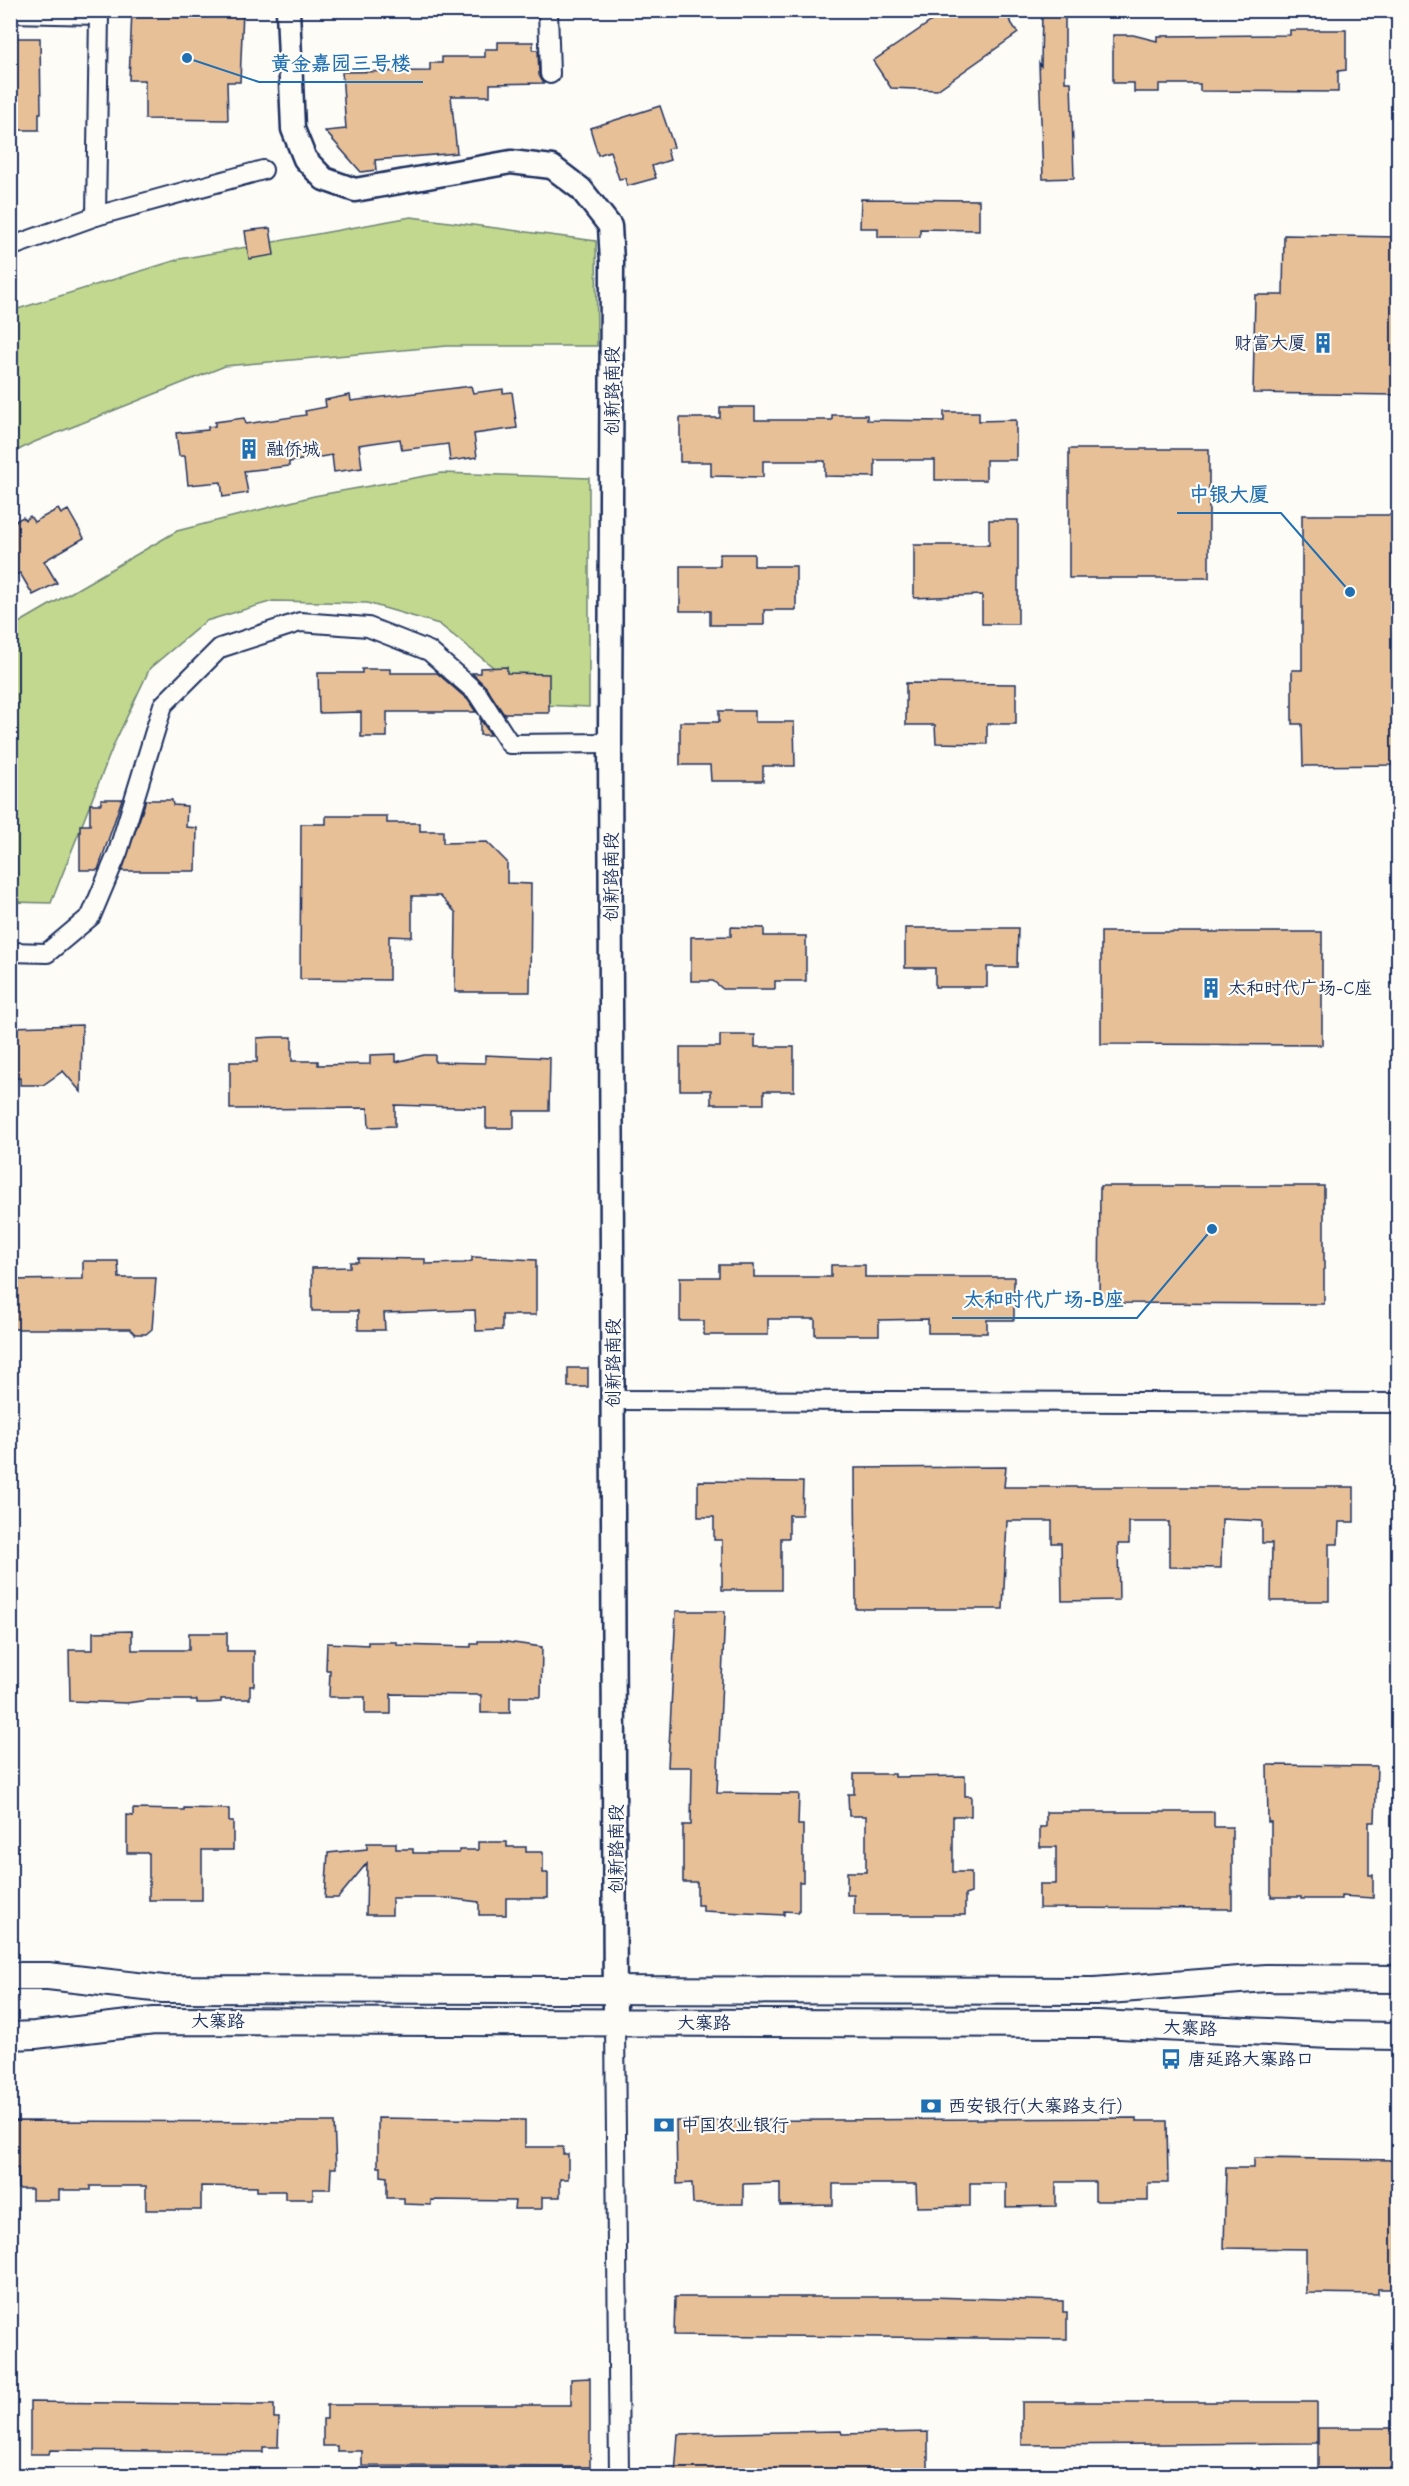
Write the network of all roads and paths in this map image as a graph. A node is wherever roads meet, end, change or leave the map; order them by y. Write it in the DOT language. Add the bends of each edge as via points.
graph roads {
  1 [pos="288,10"];
  2 [pos="549,10"];
  3 [pos="10,13"];
  4 [pos="99,13"];
  5 [pos="550,74"];
  6 [pos="263,170"];
  7 [pos="96,216"];
  8 [pos="10,247"];
  9 [pos="610,743"];
  10 [pos="10,952"];
  11 [pos="614,1400"];
  12 [pos="1398,1403"];
  13 [pos="10,1976"];
  14 [pos="1398,1979"];
  15 [pos="616,1990"];
  16 [pos="615,2023"];
  17 [pos="10,2036"];
  18 [pos="1398,2036"];
  19 [pos="619,2475"];
  1 -- 9 [label="street, 创新路南段" via="293,129 305,159 324,179 355,190 511,162 552,167 581,189 610,226"];
  2 -- 5 [label="street"];
  3 -- 4 [label="street"];
  4 -- 7 [label="street"];
  6 -- 7 [label="street"];
  7 -- 8 [label="street"];
  9 -- 10 [label="street" via="510,744 477,693 429,651 368,627 300,622 220,648 164,705 118,852 91,916 47,952"];
  9 -- 11 [label="street, 创新路南段"];
  11 -- 12 [label="street"];
  11 -- 15 [label="street, 创新路南段"];
  13 -- 15 [label="main road, 大寨路" via="48,1976 163,1989"];
  14 -- 15 [label="main road, 大寨路" via="1266,1978 1095,1991"];
  15 -- 16 [label="street, 创新路南段"];
  16 -- 17 [label="main road, 大寨路" via="154,2021"];
  16 -- 18 [label="main road, 大寨路" via="1098,2024"];
  16 -- 19 [label="street"];
}
